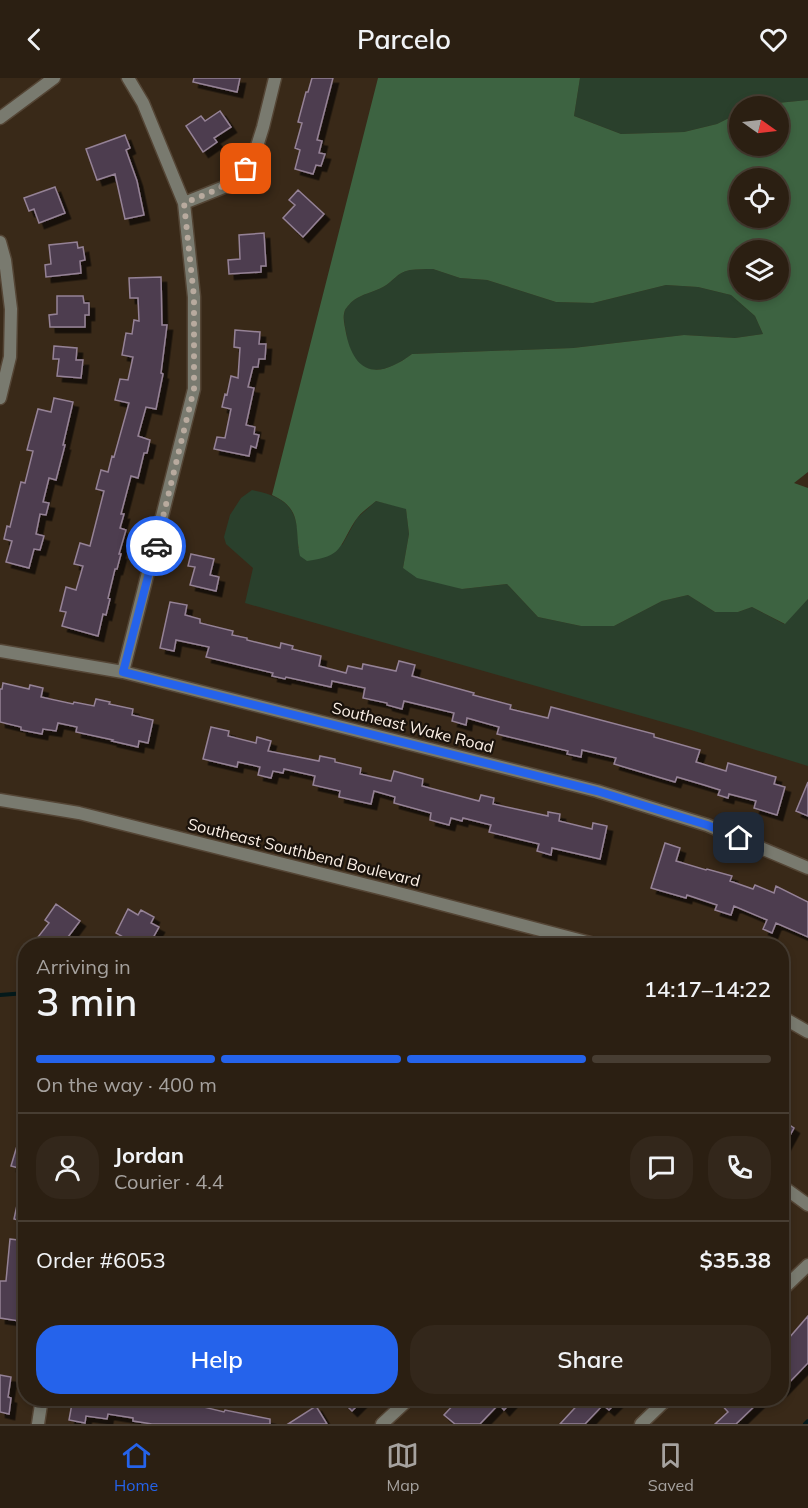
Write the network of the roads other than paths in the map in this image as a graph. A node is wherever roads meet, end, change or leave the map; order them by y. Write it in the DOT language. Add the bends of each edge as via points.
graph roads {
  1 [pos="54,78"];
  2 [pos="128,78"];
  3 [pos="275,78"];
  4 [pos="0,118"];
  5 [pos="184,203"];
  6 [pos="0,242"];
  7 [pos="0,398"];
  8 [pos="0,651"];
  9 [pos="123,672"];
  10 [pos="0,800"];
  11 [pos="808,868"];
  12 [pos="571,938"];
  13 [pos="789,1021"];
  14 [pos="808,1032"];
  15 [pos="789,1191"];
  16 [pos="808,1205"];
  17 [pos="808,1265"];
  18 [pos="789,1283"];
  19 [pos="41,1406"];
  20 [pos="402,1406"];
  21 [pos="660,1406"];
  22 [pos="38,1424"];
  23 [pos="382,1424"];
  24 [pos="641,1424"];
  1 -- 4 [label="street"];
  2 -- 5 [label="street" via="143,103"];
  3 -- 5 [label="street" via="253,159 246,169 224,187"];
  5 -- 9 [label="street" via="194,297 194,389"];
  6 -- 7 [label="street" via="11,309 10,357"];
  8 -- 9 [label="street, Southeast Wake Road"];
  9 -- 11 [label="street, Southeast Wake Road" via="597,791 707,825"];
  10 -- 12 [label="street, Southeast Southbend Boulevard" via="79,813"];
  13 -- 14 [label="street"];
  15 -- 16 [label="street"];
  17 -- 18 [label="street"];
  19 -- 22 [label="street"];
  20 -- 23 [label="street"];
  21 -- 24 [label="street"];
}
